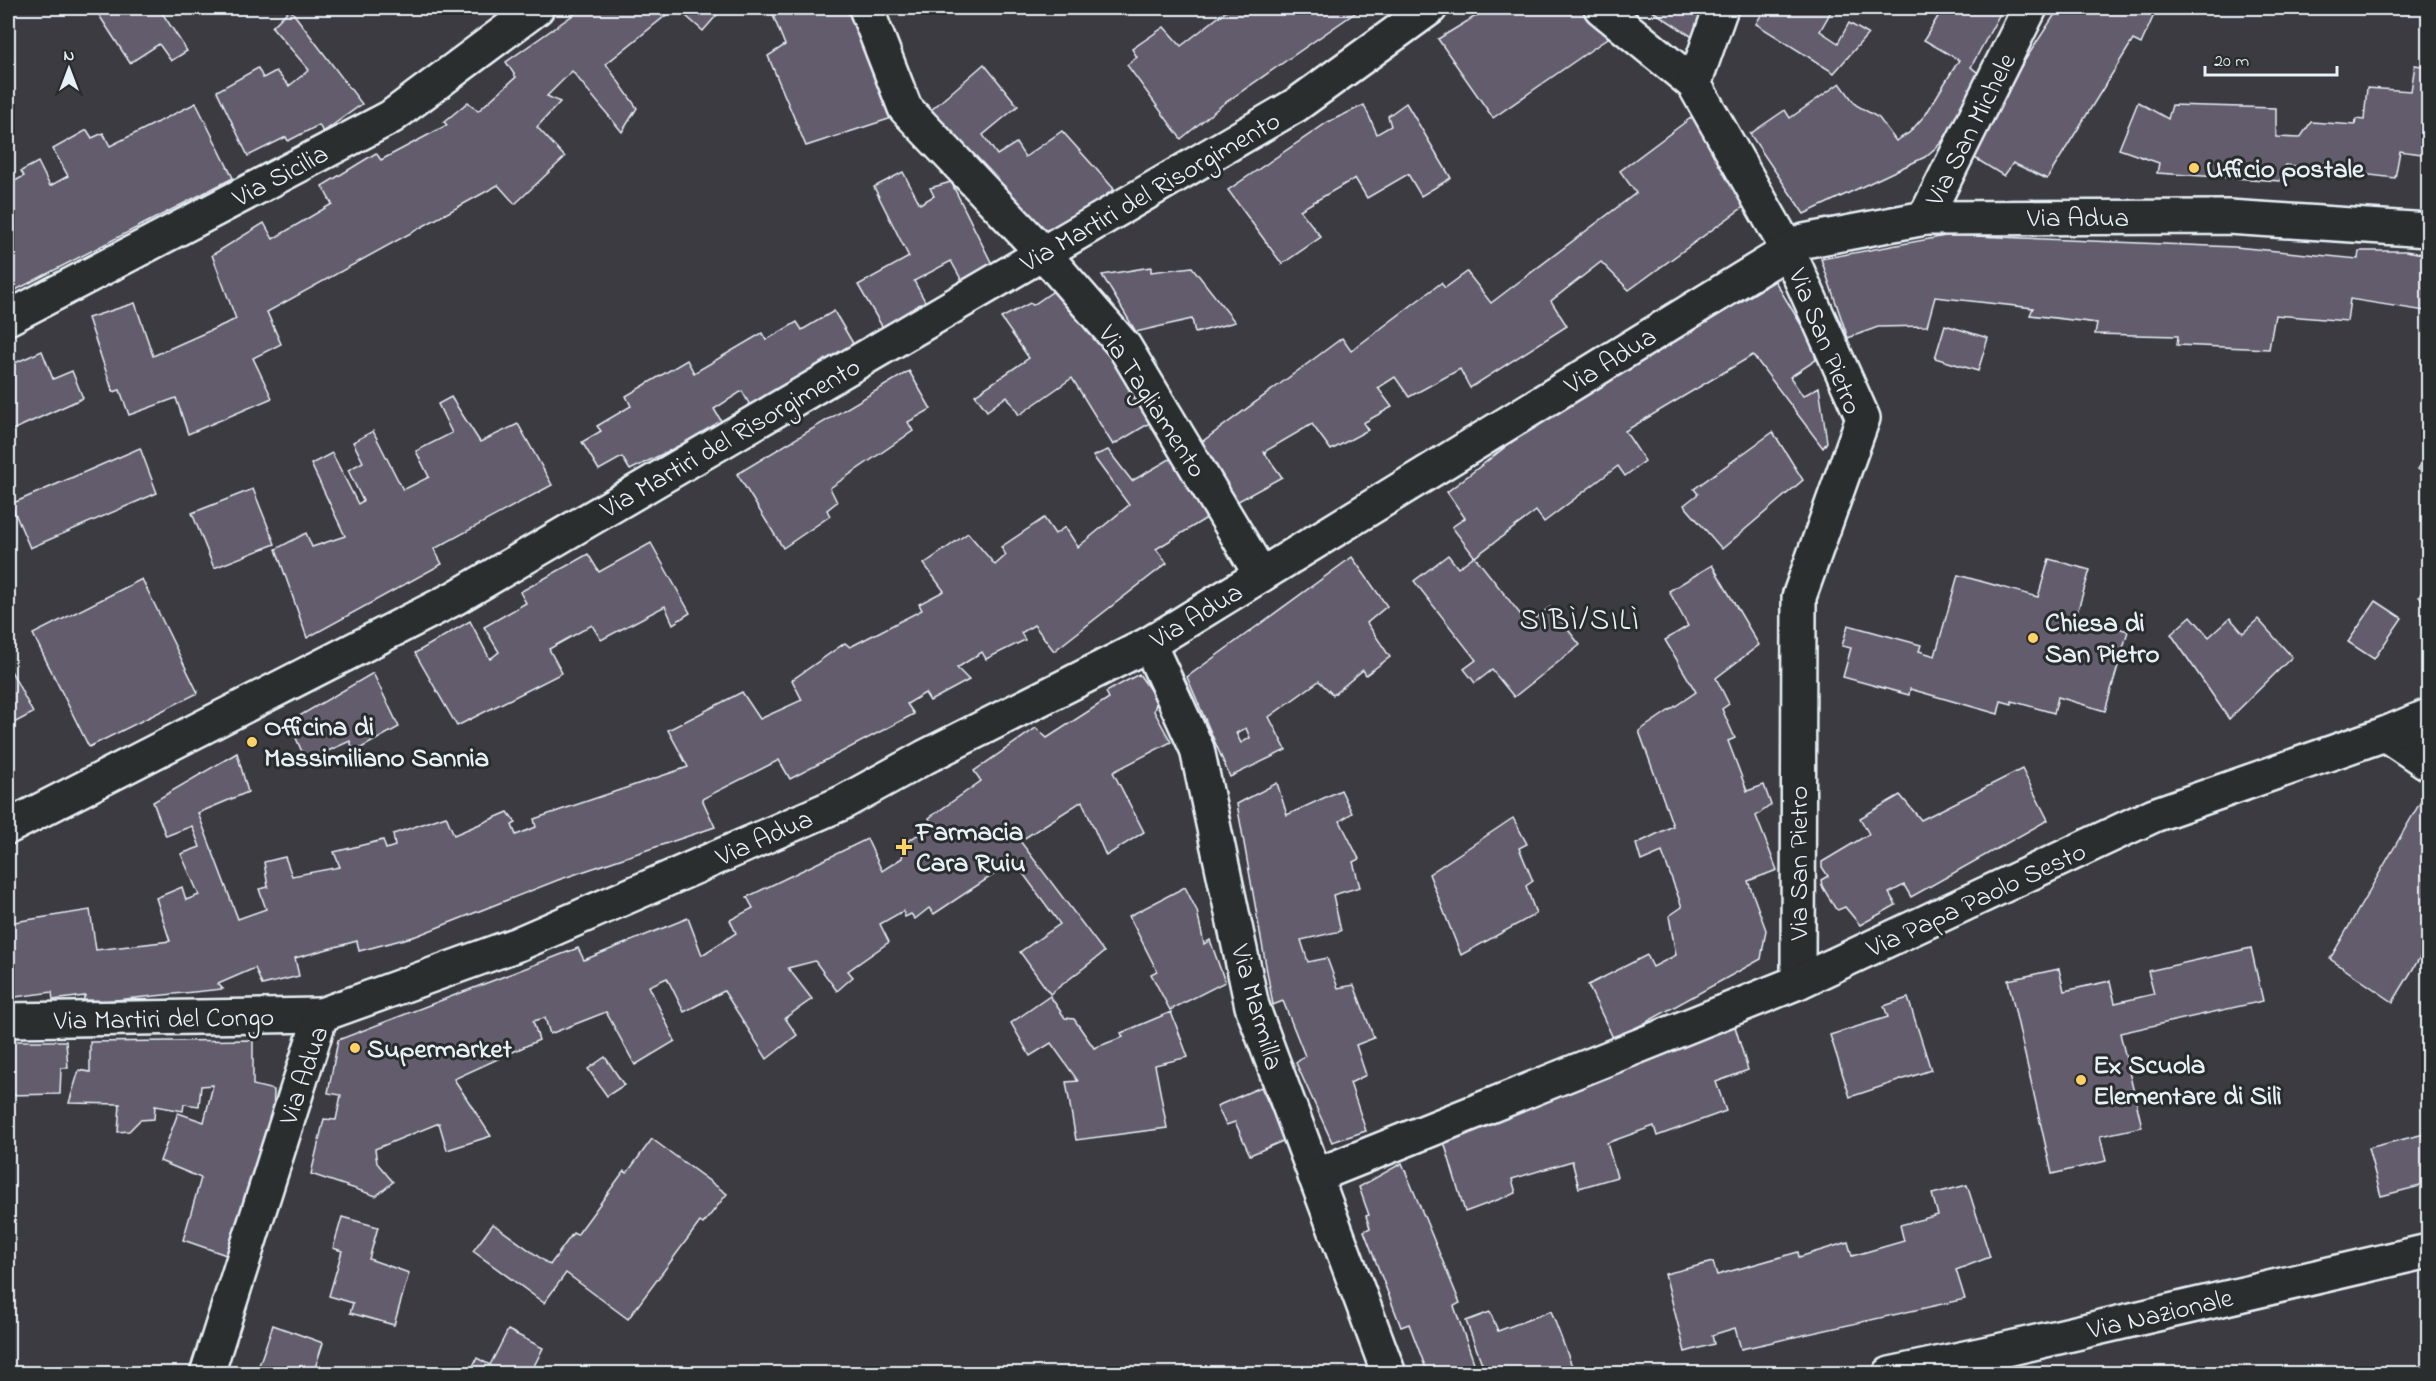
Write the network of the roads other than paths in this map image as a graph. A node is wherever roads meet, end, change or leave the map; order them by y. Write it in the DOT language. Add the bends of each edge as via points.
graph roads {
  1 [pos="537,8"];
  2 [pos="866,8"];
  3 [pos="1430,8"];
  4 [pos="1601,8"];
  5 [pos="1721,8"];
  6 [pos="2030,8"];
  7 [pos="1694,84"];
  8 [pos="1925,218"];
  9 [pos="2428,230"];
  10 [pos="1788,250"];
  11 [pos="1043,253"];
  12 [pos="8,318"];
  13 [pos="1261,575"];
  14 [pos="1149,644"];
  15 [pos="2428,716"];
  16 [pos="2385,734"];
  17 [pos="2428,763"];
  18 [pos="8,826"];
  19 [pos="1797,982"];
  20 [pos="321,1015"];
  21 [pos="8,1020"];
  22 [pos="1315,1176"];
  23 [pos="2428,1251"];
  24 [pos="1385,1371"];
  25 [pos="207,1374"];
  26 [pos="1890,1374"];
  1 -- 12 [label="street, Via Sicilia" via="392,117"];
  2 -- 11 [label="street, Via Tagliamento" via="905,108"];
  3 -- 11 [label="street, Via Martiri del Risorgimento" via="1296,105"];
  4 -- 7 [label="street"];
  5 -- 7 [label="street"];
  6 -- 8 [label="street, Via San Michele"];
  7 -- 10 [label="street, Via San Pietro"];
  8 -- 9 [label="street, Via Adua" via="2228,217"];
  8 -- 10 [label="street, Via Adua" via="1804,241"];
  10 -- 13 [label="street, Via Adua"];
  10 -- 19 [label="street, Via San Pietro" via="1863,418 1799,597"];
  11 -- 13 [label="street, Via Tagliamento" via="1124,346"];
  11 -- 18 [label="street, Via Martiri del Risorgimento" via="455,598"];
  13 -- 14 [label="street, Via Adua"];
  14 -- 20 [label="street, Via Adua" via="842,803 518,944"];
  14 -- 22 [label="street, Via Marmilla" via="1197,750 1252,1006"];
  15 -- 16 [label="street"];
  16 -- 17 [label="street"];
  16 -- 19 [label="street, Via Papa Paolo Sesto" via="2154,815"];
  19 -- 22 [label="street"];
  20 -- 21 [label="street, Via Martiri del Congo"];
  20 -- 25 [label="street, Via Adua"];
  22 -- 24 [label="street, Via Marmilla"];
  23 -- 26 [label="street, Via Nazionale"];
}
